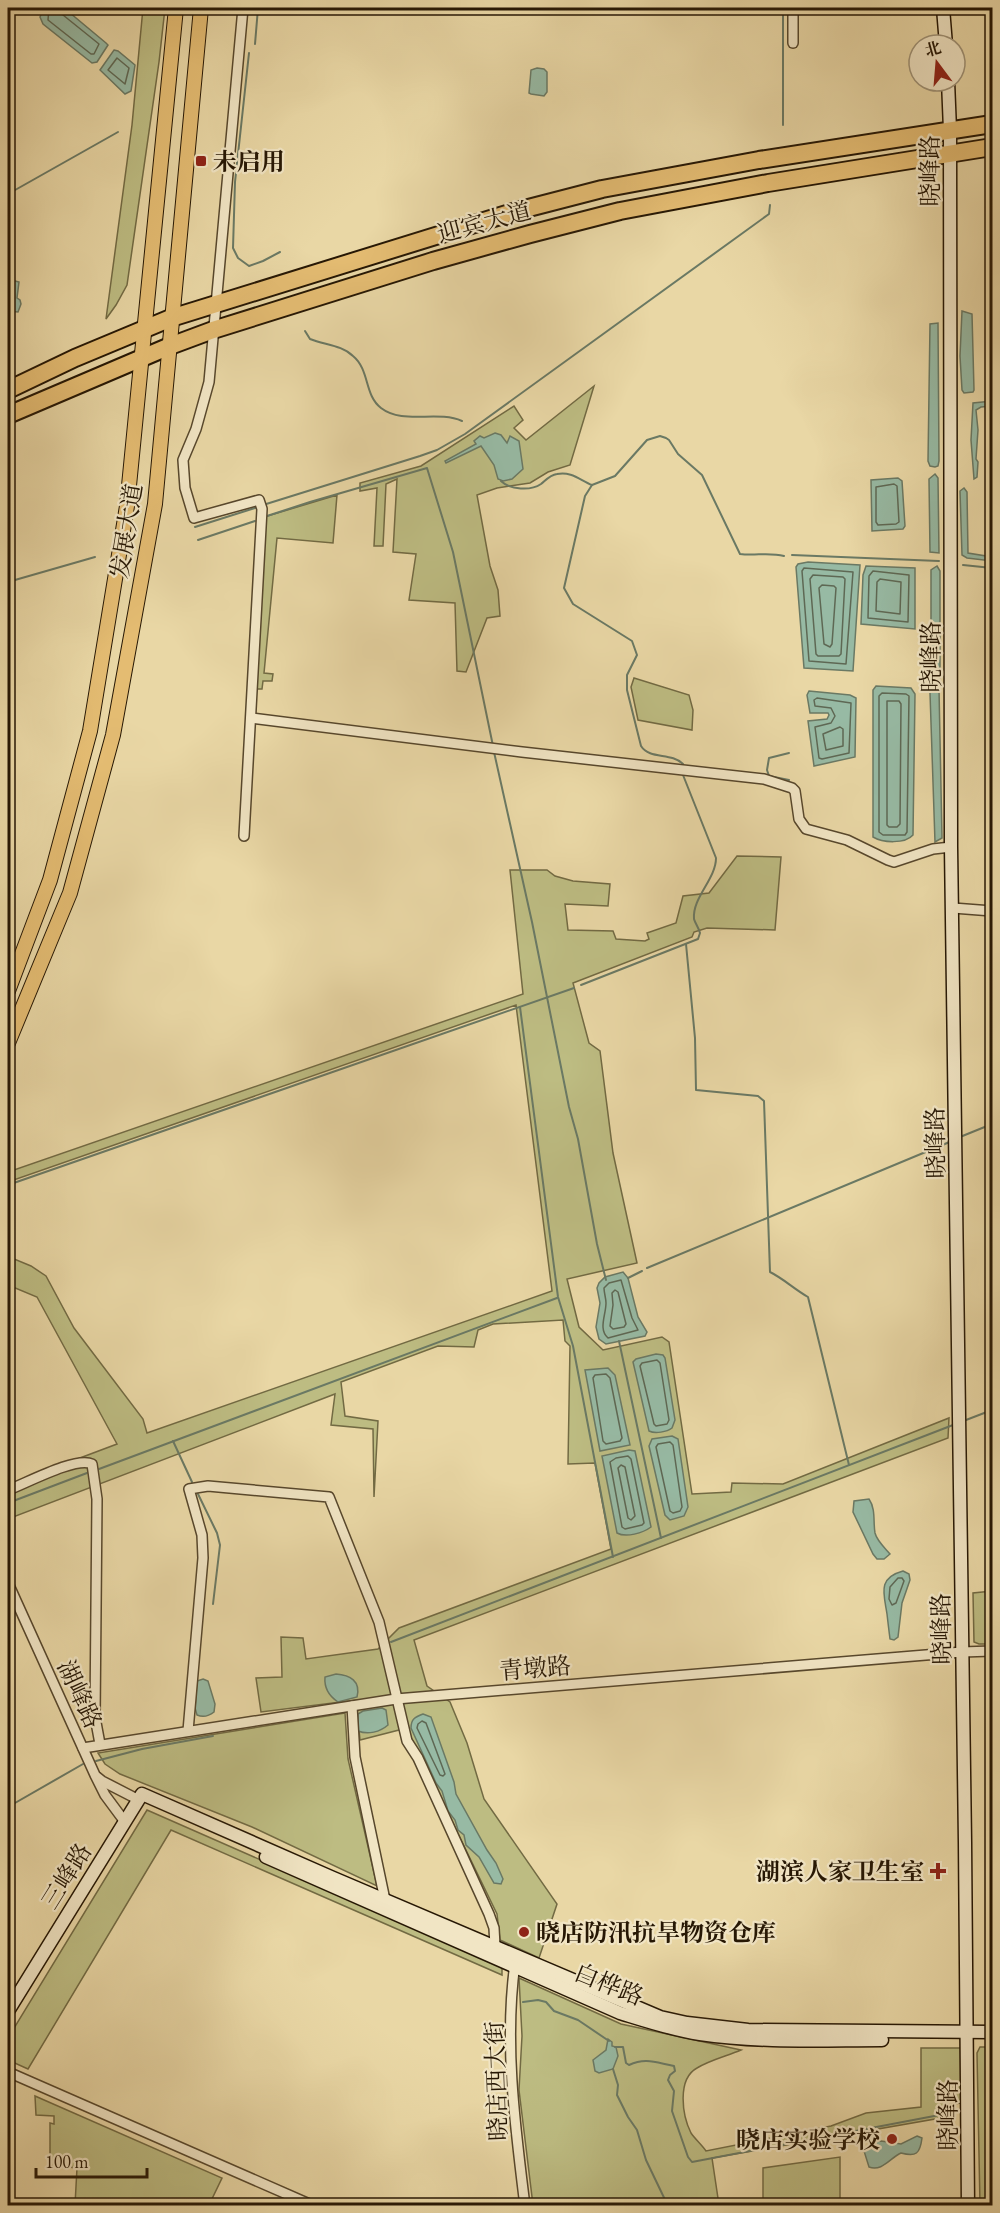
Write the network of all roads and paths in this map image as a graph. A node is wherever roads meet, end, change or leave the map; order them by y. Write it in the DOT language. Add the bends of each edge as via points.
graph roads {
  1 [pos="176,8"];
  2 [pos="201,8"];
  3 [pos="243,8"];
  4 [pos="793,8"];
  5 [pos="943,8"];
  6 [pos="945,33"];
  7 [pos="793,43"];
  8 [pos="948,93"];
  9 [pos="993,124"];
  10 [pos="950,130"];
  11 [pos="993,147"];
  12 [pos="950,154"];
  13 [pos="215,303"];
  14 [pos="171,318"];
  15 [pos="145,328"];
  16 [pos="213,330"];
  17 [pos="170,346"];
  18 [pos="143,357"];
  19 [pos="8,390"];
  20 [pos="8,415"];
  21 [pos="251,718"];
  22 [pos="244,836"];
  23 [pos="951,847"];
  24 [pos="954,908"];
  25 [pos="993,910"];
  26 [pos="8,991"];
  27 [pos="8,1043"];
  28 [pos="8,1490"];
  29 [pos="8,1583"];
  30 [pos="993,1651"];
  31 [pos="962,1652"];
  32 [pos="396,1699"];
  33 [pos="352,1706"];
  34 [pos="188,1731"];
  35 [pos="100,1744"];
  36 [pos="83,1748"];
  37 [pos="95,1775"];
  38 [pos="141,1797"];
  39 [pos="125,1822"];
  40 [pos="385,1900"];
  41 [pos="495,1946"];
  42 [pos="515,1961"];
  43 [pos="8,2011"];
  44 [pos="993,2032"];
  45 [pos="967,2036"];
  46 [pos="993,2040"];
  47 [pos="8,2072"];
  48 [pos="314,2205"];
  49 [pos="525,2205"];
  50 [pos="968,2205"];
  1 -- 15 [label="main road, 发展大道"];
  2 -- 14 [label="main road, 发展大道"];
  3 -- 13 [label="street"];
  4 -- 7 [label="street"];
  5 -- 6 [label="street"];
  8 -- 10 [label="street, 晓峰路"];
  9 -- 10 [label="highway, 迎宾大道"];
  10 -- 12 [label="street, 晓峰路"];
  10 -- 13 [label="highway, 迎宾大道" via="602,189 513,212"];
  11 -- 12 [label="highway, 迎宾大道"];
  12 -- 16 [label="highway, 迎宾大道" via="621,211 433,261"];
  12 -- 23 [label="street, 晓峰路"];
  13 -- 14 [label="highway, 迎宾大道"];
  13 -- 16 [label="street"];
  14 -- 15 [label="highway, 迎宾大道"];
  14 -- 17 [label="main road, 发展大道"];
  15 -- 18 [label="main road, 发展大道"];
  15 -- 19 [label="highway, 迎宾大道"];
  16 -- 17 [label="highway, 迎宾大道"];
  16 -- 21 [label="street" via="209,382 183,460 184,488 194,518 259,500 261,506"];
  17 -- 18 [label="highway, 迎宾大道"];
  17 -- 27 [label="main road, 发展大道" via="155,504 113,735 70,893"];
  18 -- 20 [label="highway, 迎宾大道"];
  18 -- 26 [label="main road, 发展大道" via="124,530 90,731 50,880"];
  21 -- 22 [label="street"];
  21 -- 23 [label="street" via="777,782 795,791 806,829 847,840 891,862"];
  23 -- 24 [label="street, 晓峰路"];
  24 -- 25 [label="street"];
  24 -- 31 [label="street, 晓峰路"];
  28 -- 35 [label="street" via="74,1464 92,1464 97,1499 95,1717"];
  29 -- 36 [label="street, 湖峰路"];
  30 -- 31 [label="street, 青墩路"];
  31 -- 32 [label="street, 青墩路"];
  31 -- 45 [label="street, 晓峰路"];
  32 -- 33 [label="street, 青墩路"];
  32 -- 34 [label="street" via="379,1622 329,1497 208,1486 189,1489 202,1535 203,1558"];
  32 -- 41 [label="street" via="406,1740 418,1758 489,1914"];
  33 -- 34 [label="street, 青墩路"];
  33 -- 40 [label="street" via="354,1757"];
  34 -- 35 [label="street, 青墩路"];
  35 -- 36 [label="street, 青墩路"];
  36 -- 37 [label="street, 湖峰路"];
  37 -- 38 [label="street"];
  37 -- 39 [label="street, 湖峰路"];
  38 -- 39 [label="street, 三峰路"];
  38 -- 40 [label="street, 白桦路"];
  38 -- 42 [label="street, 白桦路" via="362,1901"];
  39 -- 43 [label="street, 三峰路"];
  40 -- 41 [label="street, 白桦路"];
  41 -- 42 [label="street, 白桦路"];
  42 -- 45 [label="street, 白桦路" via="620,2013 700,2034 790,2040"];
  42 -- 49 [label="street, 晓店西大街" via="512,2076"];
  44 -- 45 [label="street, 白桦路"];
  45 -- 46 [label="street, 白桦路"];
  45 -- 50 [label="street, 晓峰路"];
  47 -- 48 [label="street"];
}
